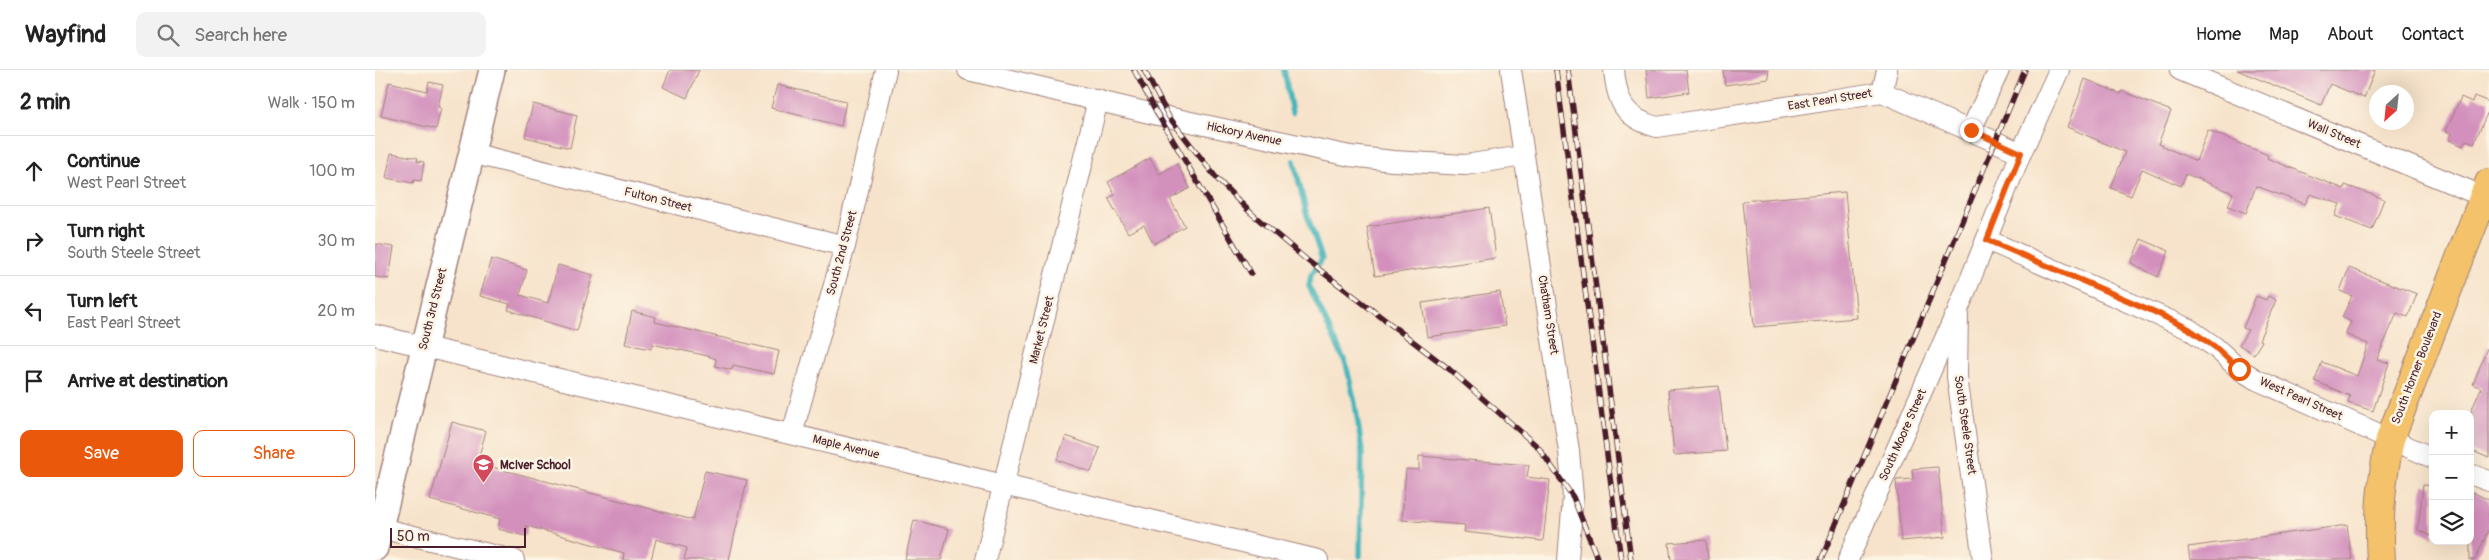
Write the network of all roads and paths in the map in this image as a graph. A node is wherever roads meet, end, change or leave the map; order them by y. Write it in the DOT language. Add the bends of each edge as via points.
graph roads {
  1 [pos="492,70"];
  2 [pos="886,70"];
  3 [pos="968,70"];
  4 [pos="1511,70"];
  5 [pos="1614,70"];
  6 [pos="1887,70"];
  7 [pos="1999,70"];
  8 [pos="2059,70"];
  9 [pos="2180,70"];
  10 [pos="1882,92"];
  11 [pos="1098,100"];
  12 [pos="1971,130"];
  13 [pos="471,153"];
  14 [pos="2021,153"];
  15 [pos="1523,156"];
  16 [pos="2487,193"];
  17 [pos="1987,240"];
  18 [pos="845,246"];
  19 [pos="1958,310"];
  20 [pos="375,335"];
  21 [pos="424,347"];
  22 [pos="792,434"];
  23 [pos="2390,439"];
  24 [pos="2429,456"];
  25 [pos="2474,475"];
  26 [pos="2489,481"];
  27 [pos="1005,487"];
  28 [pos="377,538"];
  29 [pos="1270,554"];
  30 [pos="514,560"];
  31 [pos="985,560"];
  32 [pos="1318,560"];
  33 [pos="1568,560"];
  34 [pos="1848,560"];
  35 [pos="1983,560"];
  36 [pos="2381,560"];
  1 -- 13 [label="street, South 3rd Street"];
  2 -- 18 [label="street, South 2nd Street"];
  3 -- 11 [label="street, Hickory Avenue"];
  4 -- 15 [label="street, Chatham Street"];
  5 -- 10 [label="street, East Pearl Street" via="1616,92 1631,115 1638,122 1657,126"];
  6 -- 10 [label="street"];
  7 -- 12 [label="street"];
  8 -- 14 [label="street, South Steele Street"];
  9 -- 16 [label="street, Wall Street"];
  10 -- 12 [label="street, East Pearl Street"];
  11 -- 15 [label="street, Hickory Avenue" via="1234,132 1393,162 1465,165"];
  11 -- 27 [label="street, Market Street"];
  12 -- 14 [label="street, East Pearl Street"];
  13 -- 18 [label="street, Fulton Street"];
  13 -- 21 [label="street, South 3rd Street"];
  14 -- 17 [label="street, South Steele Street"];
  15 -- 33 [label="street, Chatham Street" via="1569,451 1573,497"];
  16 -- 23 [label="main road, South Horner Boulevard"];
  17 -- 19 [label="street, South Steele Street"];
  17 -- 23 [label="street, West Pearl Street" via="2164,316 2189,329 2257,380"];
  18 -- 22 [label="street, South 2nd Street"];
  19 -- 34 [label="street, South Moore Street"];
  19 -- 35 [label="street, South Steele Street" via="1957,377"];
  20 -- 21 [label="street, Maple Avenue"];
  21 -- 22 [label="street, Maple Avenue"];
  21 -- 28 [label="street, South 3rd Street"];
  22 -- 27 [label="street, Maple Avenue"];
  23 -- 24 [label="street, West Pearl Street"];
  23 -- 36 [label="main road, South Horner Boulevard" via="2382,477 2379,518"];
  25 -- 26 [label="street"];
  27 -- 29 [label="street, Maple Avenue"];
  27 -- 31 [label="street, Market Street"];
  28 -- 30 [label="street"];
  29 -- 32 [label="street, Maple Avenue"];
}
